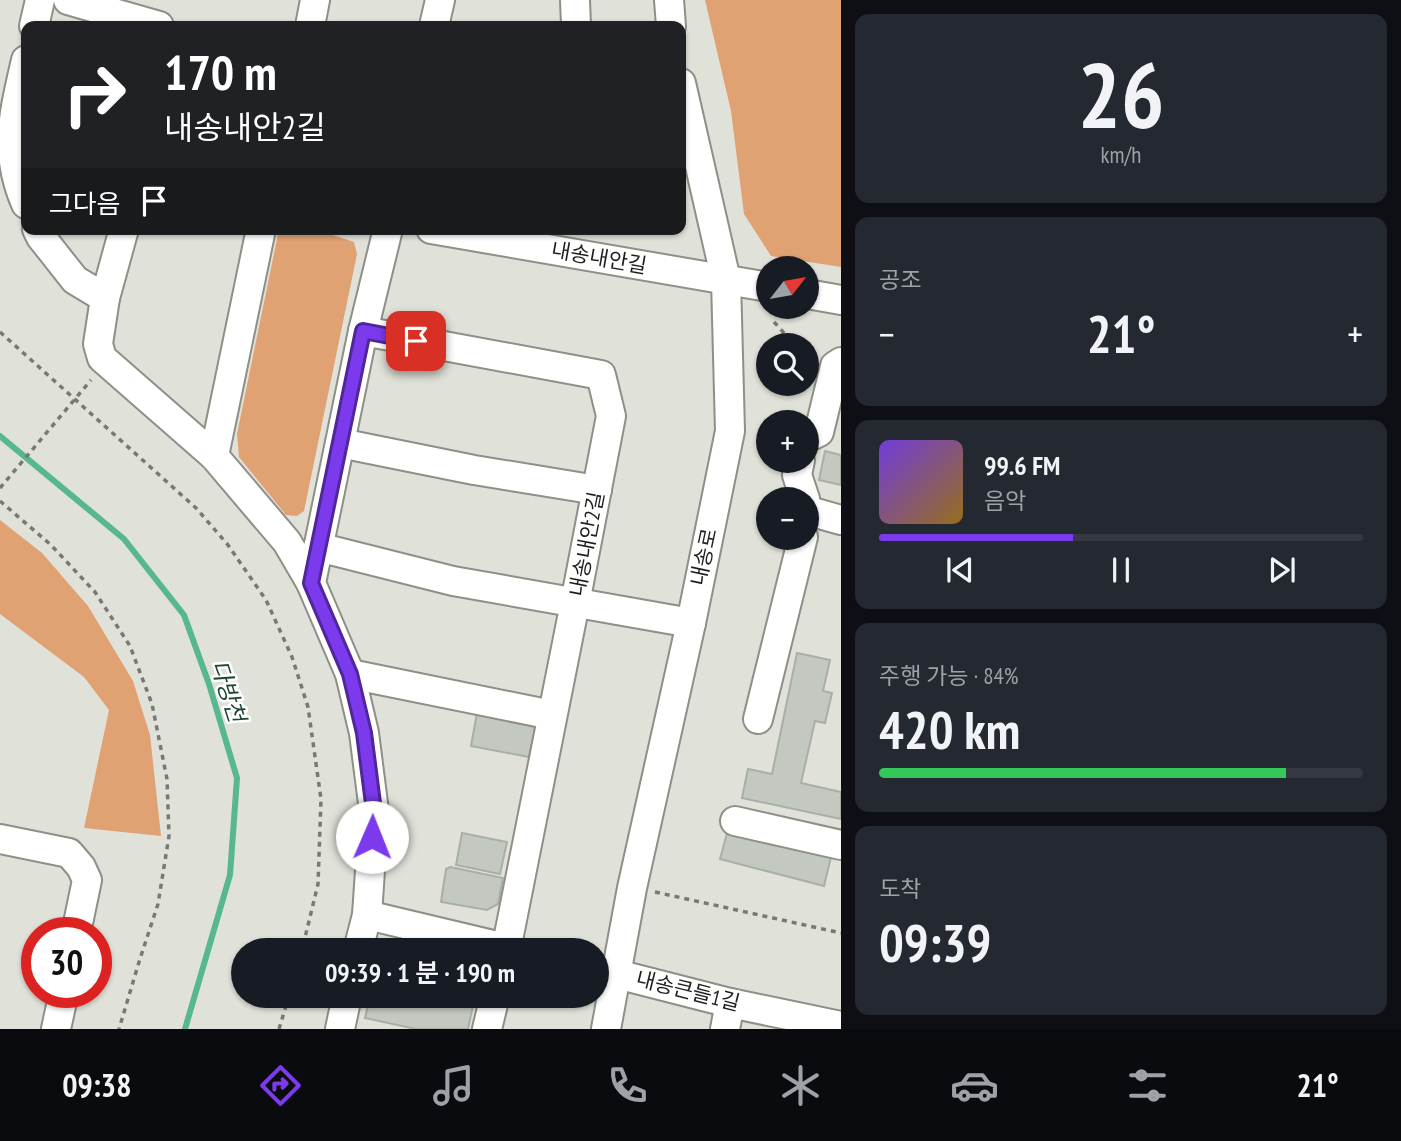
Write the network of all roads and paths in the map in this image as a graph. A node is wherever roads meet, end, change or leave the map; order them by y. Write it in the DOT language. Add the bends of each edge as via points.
graph roads {
  1 [pos="40,0"];
  2 [pos="68,0"];
  3 [pos="315,0"];
  4 [pos="440,0"];
  5 [pos="575,0"];
  6 [pos="669,0"];
  7 [pos="35,21"];
  8 [pos="142,21"];
  9 [pos="311,21"];
  10 [pos="435,21"];
  11 [pos="576,21"];
  12 [pos="671,21"];
  13 [pos="686,105"];
  14 [pos="20,114"];
  15 [pos="21,190"];
  16 [pos="40,235"];
  17 [pos="122,235"];
  18 [pos="260,235"];
  19 [pos="387,235"];
  20 [pos="466,235"];
  21 [pos="726,280"];
  22 [pos="756,285"];
  23 [pos="819,296"];
  24 [pos="105,298"];
  25 [pos="841,300"];
  26 [pos="774,322"];
  27 [pos="0,331"];
  28 [pos="363,331"];
  29 [pos="784,333"];
  30 [pos="106,362"];
  31 [pos="841,362"];
  32 [pos="75,399"];
  33 [pos="819,428"];
  34 [pos="340,443"];
  35 [pos="214,456"];
  36 [pos="0,488"];
  37 [pos="597,490"];
  38 [pos="0,501"];
  39 [pos="819,517"];
  40 [pos="841,520"];
  41 [pos="318,547"];
  42 [pos="798,550"];
  43 [pos="311,583"];
  44 [pos="575,603"];
  45 [pos="691,623"];
  46 [pos="350,674"];
  47 [pos="552,715"];
  48 [pos="758,719"];
  49 [pos="735,821"];
  50 [pos="0,839"];
  51 [pos="841,845"];
  52 [pos="632,888"];
  53 [pos="367,915"];
  54 [pos="79,917"];
  55 [pos="841,933"];
  56 [pos="305,938"];
  57 [pos="361,938"];
  58 [pos="460,938"];
  59 [pos="510,938"];
  60 [pos="609,964"];
  61 [pos="609,972"];
  62 [pos="61,1008"];
  63 [pos="285,1008"];
  64 [pos="345,1008"];
  65 [pos="492,1008"];
  66 [pos="606,1008"];
  67 [pos="727,1016"];
  68 [pos="841,1028"];
  69 [pos="56,1029"];
  70 [pos="119,1029"];
  71 [pos="279,1029"];
  72 [pos="340,1029"];
  73 [pos="488,1029"];
  74 [pos="606,1029"];
  1 -- 7 [label="street"];
  2 -- 8 [label="street"];
  3 -- 9 [label="street"];
  4 -- 10 [label="street"];
  5 -- 11 [label="street"];
  6 -- 12 [label="street"];
  13 -- 21 [label="street, 내송로"];
  14 -- 15 [label="street" via="11,149"];
  16 -- 24 [label="street" via="75,280"];
  17 -- 24 [label="street"];
  18 -- 35 [label="street"];
  19 -- 28 [label="street"];
  20 -- 21 [label="street, 내송내안길"];
  21 -- 22 [label="street, 내송내안길"];
  21 -- 45 [label="street, 내송로" via="730,430"];
  23 -- 25 [label="street"];
  24 -- 30 [label="street" via="98,344"];
  26 -- 29 [label="path"];
  27 -- 32 [label="path"];
  28 -- 34 [label="street"];
  28 -- 37 [label="street, 내송내안2길" via="601,375 611,416"];
  30 -- 32 [label="path"];
  30 -- 35 [label="street"];
  31 -- 33 [label="street" via="835,366"];
  32 -- 36 [label="path"];
  32 -- 56 [label="path" via="196,508 228,545 266,600 292,657 307,707 321,799 318,884"];
  34 -- 37 [label="street"];
  34 -- 41 [label="street"];
  35 -- 43 [label="street" via="287,542"];
  37 -- 44 [label="street, 내송내안2길"];
  38 -- 70 [label="path" via="51,545 95,592 130,646 152,704 167,779 169,836 158,904"];
  39 -- 40 [label="street"];
  41 -- 43 [label="street"];
  41 -- 44 [label="street" via="453,581"];
  42 -- 48 [label="street"];
  43 -- 46 [label="street"];
  44 -- 45 [label="street"];
  44 -- 47 [label="street, 내송내안2길"];
  45 -- 52 [label="street, 내송로"];
  46 -- 47 [label="street"];
  46 -- 53 [label="street" via="364,733 374,811"];
  47 -- 59 [label="street, 내송내안2길"];
  49 -- 51 [label="street"];
  50 -- 54 [label="street" via="69,853 87,880"];
  52 -- 55 [label="path"];
  52 -- 60 [label="street, 내송로"];
  53 -- 57 [label="street"];
  53 -- 58 [label="street"];
  61 -- 67 [label="street, 내송큰들1길"];
  62 -- 69 [label="street"];
  63 -- 71 [label="path"];
  64 -- 72 [label="street"];
  65 -- 73 [label="street"];
  66 -- 74 [label="street, 내송로"];
  67 -- 68 [label="street, 내송큰들1길"];
}
